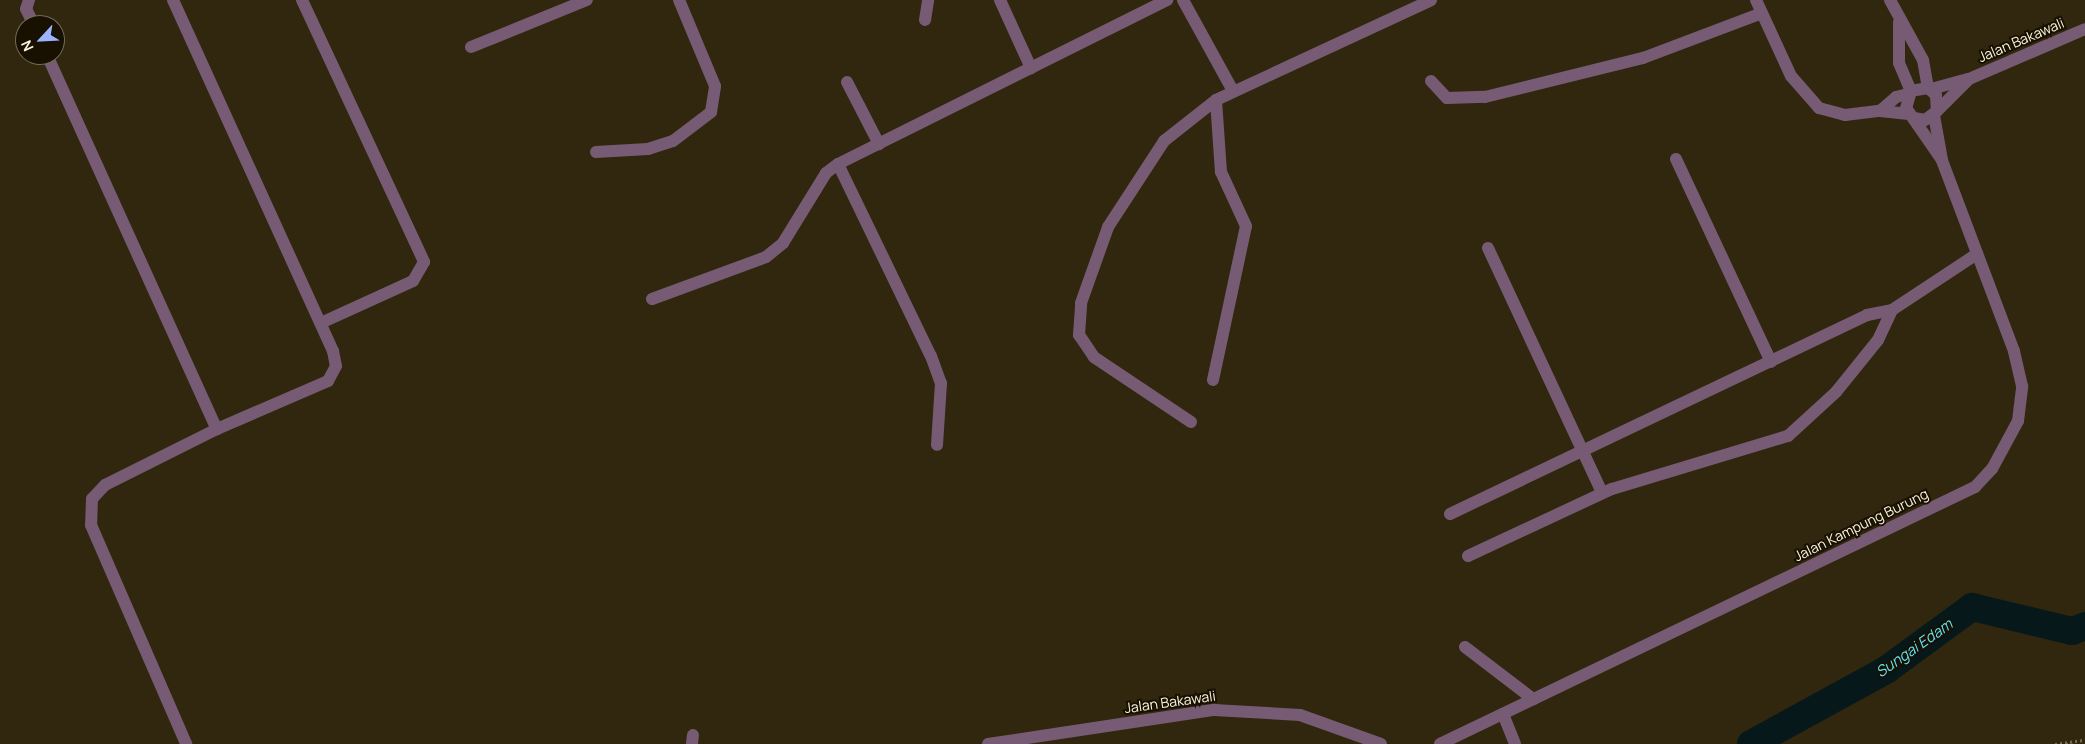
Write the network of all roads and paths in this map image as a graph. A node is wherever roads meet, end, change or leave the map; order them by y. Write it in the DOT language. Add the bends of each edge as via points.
graph roads {
  1 [pos="29,0"];
  2 [pos="173,0"];
  3 [pos="302,0"];
  4 [pos="587,0"];
  5 [pos="679,0"];
  6 [pos="928,0"];
  7 [pos="1000,0"];
  8 [pos="1167,0"];
  9 [pos="1183,0"];
  10 [pos="1431,0"];
  11 [pos="1756,0"];
  12 [pos="1890,0"];
  13 [pos="1762,13"];
  14 [pos="29,15"];
  15 [pos="925,20"];
  16 [pos="1899,22"];
  17 [pos="2085,29"];
  18 [pos="471,47"];
  19 [pos="52,65"];
  20 [pos="1031,68"];
  21 [pos="1969,79"];
  22 [pos="1431,81"];
  23 [pos="847,82"];
  24 [pos="1232,89"];
  25 [pos="1929,89"];
  26 [pos="1909,92"];
  27 [pos="1216,100"];
  28 [pos="1880,111"];
  29 [pos="1936,113"];
  30 [pos="1911,116"];
  31 [pos="879,144"];
  32 [pos="596,152"];
  33 [pos="1676,159"];
  34 [pos="1942,160"];
  35 [pos="838,164"];
  36 [pos="1488,248"];
  37 [pos="1977,254"];
  38 [pos="652,299"];
  39 [pos="1892,310"];
  40 [pos="321,323"];
  41 [pos="1771,362"];
  42 [pos="1213,380"];
  43 [pos="1191,422"];
  44 [pos="217,429"];
  45 [pos="937,445"];
  46 [pos="1583,450"];
  47 [pos="1602,493"];
  48 [pos="1450,514"];
  49 [pos="1468,556"];
  50 [pos="1465,647"];
  51 [pos="1533,699"];
  52 [pos="1503,714"];
  53 [pos="2085,740"];
  54 [pos="186,744"];
  55 [pos="988,744"];
  56 [pos="1381,744"];
  57 [pos="1440,744"];
  58 [pos="1515,744"];
  59 [pos="2055,744"];
  1 -- 14 [label="street" via="26,8"];
  2 -- 40 [label="street"];
  3 -- 40 [label="street" via="424,262 413,281"];
  4 -- 18 [label="street"];
  5 -- 32 [label="street" via="716,86 711,112 690,132 648,149"];
  6 -- 15 [label="street"];
  7 -- 20 [label="street"];
  8 -- 20 [label="street"];
  9 -- 24 [label="street"];
  10 -- 24 [label="street"];
  11 -- 13 [label="street"];
  12 -- 16 [label="street"];
  13 -- 22 [label="street" via="1643,58 1485,97 1447,98"];
  13 -- 28 [label="street" via="1791,76 1818,108 1858,116"];
  16 -- 25 [label="street" via="1923,60"];
  16 -- 26 [label="street" via="1899,63"];
  17 -- 21 [label="street, Jalan Bakawali"];
  19 -- 44 [label="street"];
  20 -- 31 [label="street"];
  21 -- 25 [label="street"];
  21 -- 29 [label="street"];
  23 -- 31 [label="street"];
  24 -- 27 [label="street"];
  25 -- 26 [label="street"];
  25 -- 29 [label="street" via="1936,96"];
  26 -- 28 [label="street" via="1896,97"];
  26 -- 30 [label="street"];
  27 -- 42 [label="street" via="1220,172 1246,226"];
  27 -- 43 [label="street" via="1164,141 1128,192 1108,227 1078,317 1078,335 1094,357"];
  28 -- 30 [label="street"];
  29 -- 30 [label="street" via="1925,120"];
  29 -- 34 [label="street"];
  30 -- 34 [label="street"];
  31 -- 35 [label="street"];
  33 -- 41 [label="street"];
  34 -- 37 [label="street, Jalan Kampung Burung"];
  35 -- 38 [label="street" via="826,173 783,243 766,257"];
  35 -- 45 [label="street" via="931,356 940,383"];
  36 -- 46 [label="street"];
  37 -- 39 [label="street"];
  37 -- 51 [label="street, Jalan Kampung Burung" via="2014,351 2022,386 2018,421 2006,449 1975,487"];
  39 -- 41 [label="street" via="1867,315"];
  39 -- 47 [label="street" via="1878,340 1836,392 1788,436"];
  40 -- 44 [label="street" via="336,366 328,381"];
  41 -- 46 [label="street"];
  44 -- 54 [label="street" via="105,485 92,498 90,512 91,525"];
  46 -- 47 [label="street"];
  46 -- 48 [label="street"];
  47 -- 49 [label="street"];
  50 -- 51 [label="street"];
  51 -- 52 [label="street, Jalan Kampung Burung"];
  52 -- 57 [label="street, Jalan Kampung Burung"];
  52 -- 58 [label="street"];
  53 -- 59 [label="path"];
  55 -- 56 [label="street, Jalan Bakawali" via="1214,710 1300,715"];
}
